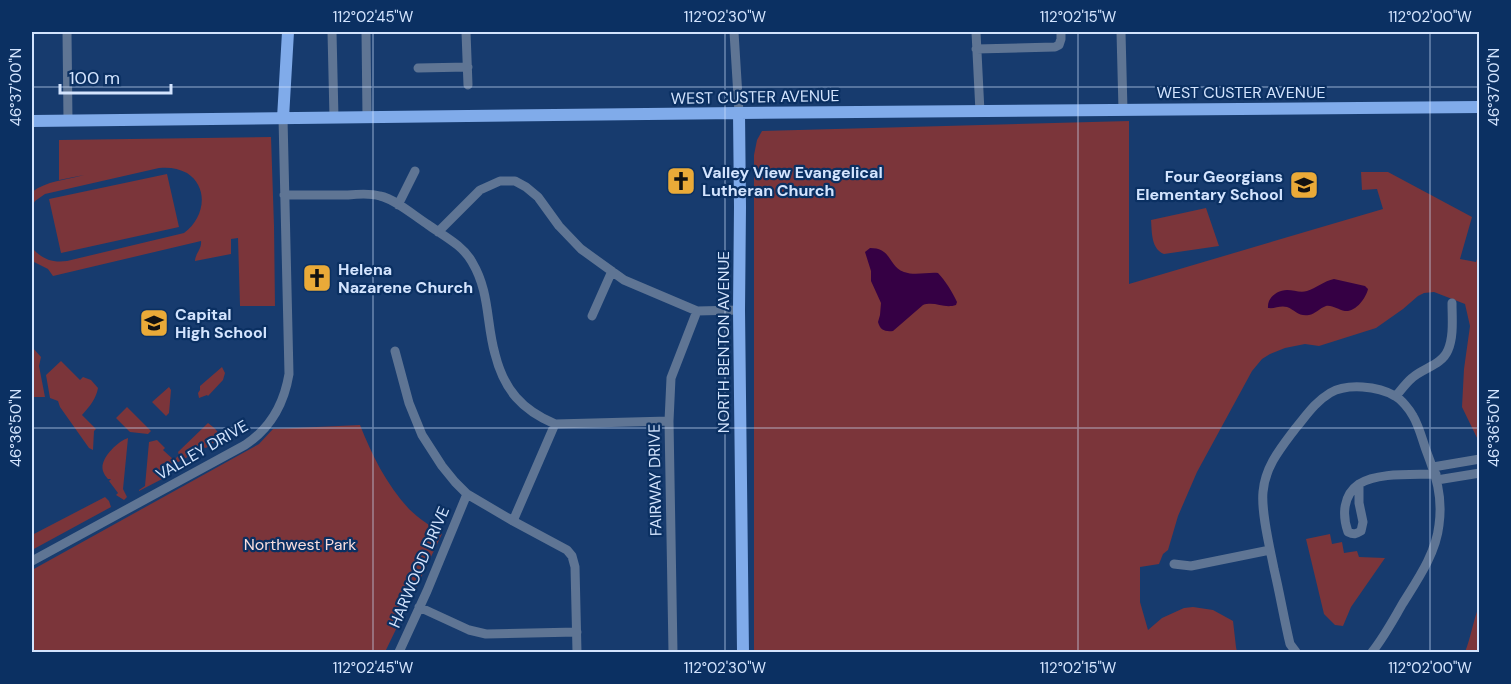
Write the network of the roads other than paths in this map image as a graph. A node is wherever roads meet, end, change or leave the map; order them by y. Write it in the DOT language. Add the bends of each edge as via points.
graph roads {
  1 [pos="67,32"];
  2 [pos="288,32"];
  3 [pos="332,32"];
  4 [pos="366,32"];
  5 [pos="466,32"];
  6 [pos="734,32"];
  7 [pos="976,32"];
  8 [pos="1061,32"];
  9 [pos="1121,32"];
  10 [pos="976,49"];
  11 [pos="468,67"];
  12 [pos="418,68"];
  13 [pos="468,85"];
  14 [pos="1479,107"];
  15 [pos="1123,110"];
  16 [pos="980,112"];
  17 [pos="738,113"];
  18 [pos="368,117"];
  19 [pos="283,118"];
  20 [pos="334,118"];
  21 [pos="32,121"];
  22 [pos="68,121"];
  23 [pos="415,171"];
  24 [pos="284,195"];
  25 [pos="398,205"];
  26 [pos="438,232"];
  27 [pos="612,272"];
  28 [pos="1452,303"];
  29 [pos="739,310"];
  30 [pos="697,311"];
  31 [pos="592,316"];
  32 [pos="395,351"];
  33 [pos="1396,396"];
  34 [pos="669,421"];
  35 [pos="555,424"];
  36 [pos="1479,459"];
  37 [pos="1479,473"];
  38 [pos="1435,474"];
  39 [pos="1359,484"];
  40 [pos="467,494"];
  41 [pos="513,521"];
  42 [pos="1270,550"];
  43 [pos="32,561"];
  44 [pos="1174,564"];
  45 [pos="419,608"];
  46 [pos="577,632"];
  47 [pos="399,652"];
  48 [pos="577,652"];
  49 [pos="673,652"];
  50 [pos="743,652"];
  51 [pos="1296,652"];
  52 [pos="1372,652"];
  1 -- 22 [label="street"];
  2 -- 19 [label="main road"];
  3 -- 20 [label="street"];
  4 -- 18 [label="street"];
  5 -- 11 [label="street"];
  6 -- 17 [label="street, NORTH BENTON AVENUE"];
  7 -- 10 [label="street"];
  8 -- 10 [label="street" via="1055,47"];
  9 -- 15 [label="street"];
  10 -- 16 [label="street"];
  11 -- 12 [label="street"];
  11 -- 13 [label="street"];
  14 -- 15 [label="main road, WEST CUSTER AVENUE"];
  15 -- 16 [label="main road, WEST CUSTER AVENUE"];
  16 -- 17 [label="main road, WEST CUSTER AVENUE"];
  17 -- 18 [label="main road, WEST CUSTER AVENUE"];
  17 -- 29 [label="main road, NORTH BENTON AVENUE"];
  18 -- 20 [label="main road, WEST CUSTER AVENUE"];
  19 -- 20 [label="main road, WEST CUSTER AVENUE"];
  19 -- 22 [label="main road, WEST CUSTER AVENUE"];
  19 -- 24 [label="street, VALLEY DRIVE"];
  21 -- 22 [label="main road, WEST CUSTER AVENUE"];
  23 -- 25 [label="street"];
  24 -- 25 [label="street" via="376,195"];
  24 -- 43 [label="street, VALLEY DRIVE" via="289,374 283,400 273,419 245,445"];
  25 -- 26 [label="street"];
  26 -- 27 [label="street" via="480,190 500,181 515,181 538,197 581,249"];
  26 -- 35 [label="street" via="471,259 482,280 494,353 512,393 539,417"];
  27 -- 30 [label="street"];
  27 -- 31 [label="street"];
  28 -- 33 [label="street" via="1448,350 1441,361 1411,379"];
  29 -- 30 [label="street"];
  29 -- 50 [label="main road, NORTH BENTON AVENUE"];
  30 -- 34 [label="street, FAIRWAY DRIVE" via="671,378"];
  32 -- 40 [label="street" via="422,435"];
  33 -- 38 [label="street" via="1413,415"];
  33 -- 42 [label="street" via="1370,387 1348,387 1332,392 1309,411 1266,473 1262,501"];
  34 -- 35 [label="street"];
  34 -- 49 [label="street, FAIRWAY DRIVE"];
  35 -- 41 [label="street"];
  36 -- 38 [label="street"];
  37 -- 38 [label="street"];
  38 -- 39 [label="street" via="1381,476"];
  38 -- 52 [label="street" via="1440,504 1436,539 1424,568"];
  39 -- 39 [label="street" via="1348,496 1345,507 1346,526 1352,534 1361,531 1363,522"];
  40 -- 41 [label="street"];
  40 -- 45 [label="street, HARWOOD DRIVE"];
  41 -- 46 [label="street" via="572,556"];
  42 -- 44 [label="street" via="1191,566"];
  42 -- 51 [label="street" via="1290,644"];
  45 -- 46 [label="street" via="486,634"];
  45 -- 47 [label="street, HARWOOD DRIVE"];
  46 -- 48 [label="street"];
}
